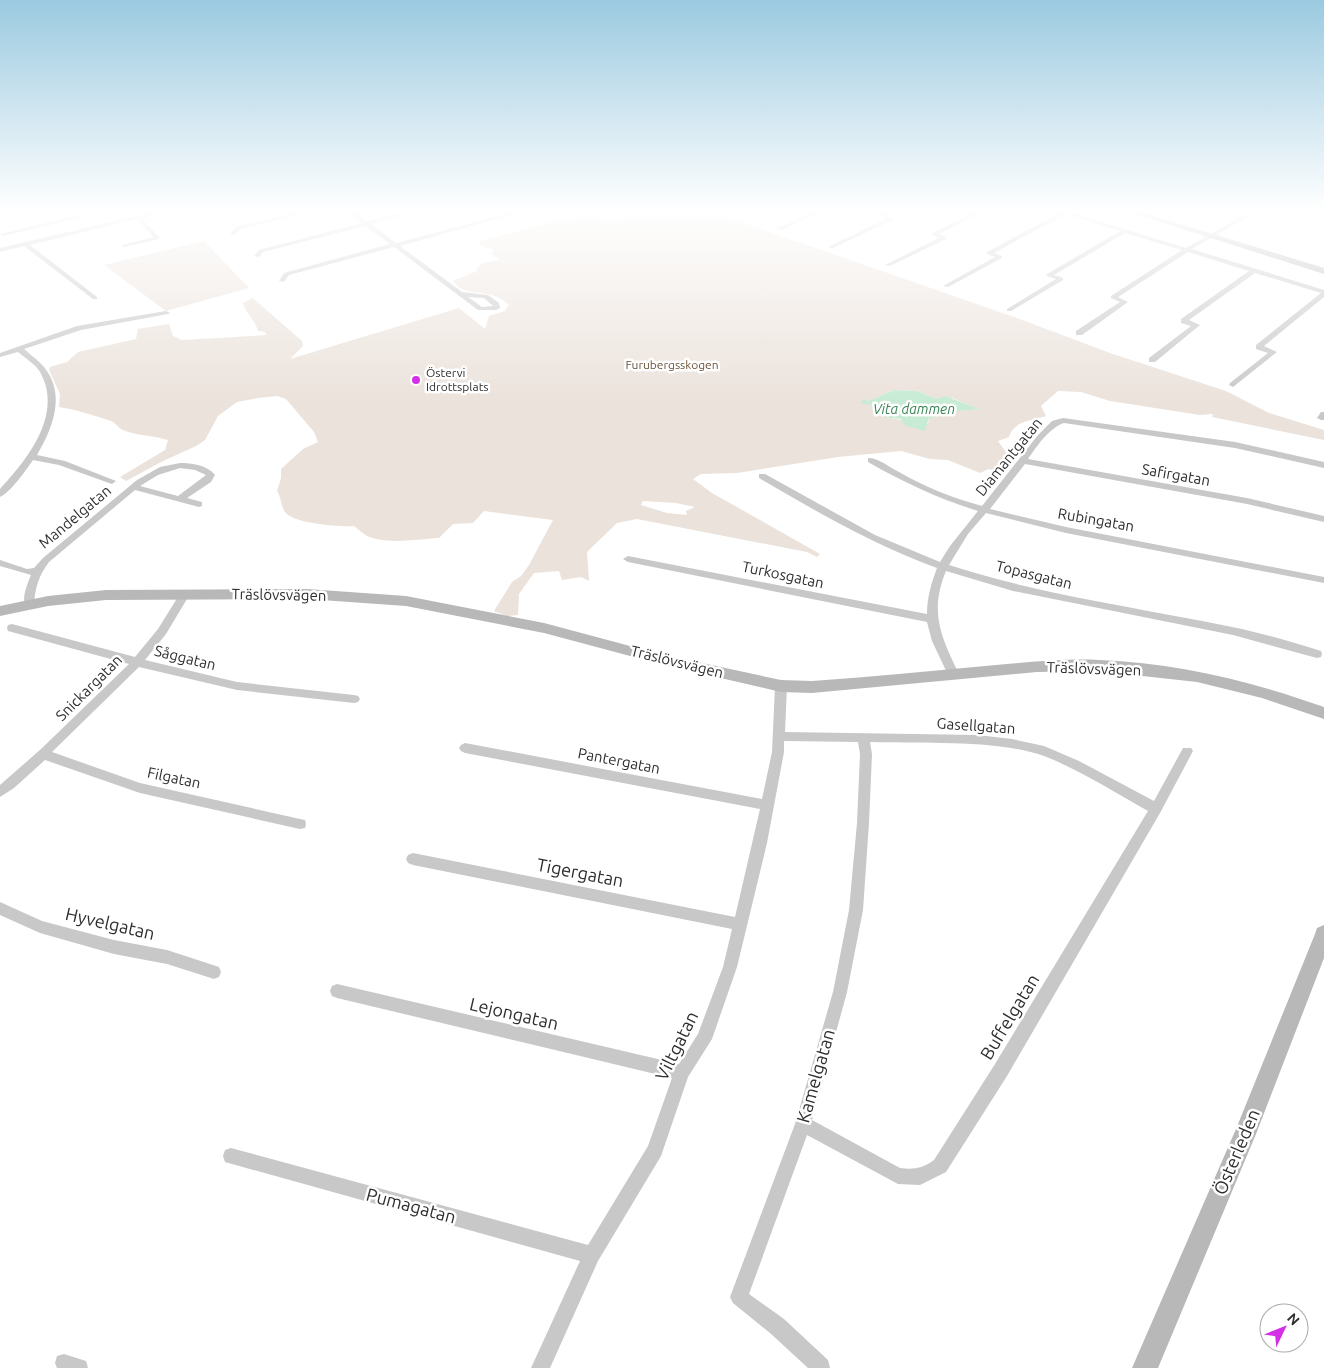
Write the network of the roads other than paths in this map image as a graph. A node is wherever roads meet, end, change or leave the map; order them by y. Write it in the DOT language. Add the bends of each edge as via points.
graph roads {
  1 [pos="66,276"];
  2 [pos="285,276"];
  3 [pos="435,276"];
  4 [pos="966,276"];
  5 [pos="1052,276"];
  6 [pos="1146,276"];
  7 [pos="1247,276"];
  8 [pos="1269,276"];
  9 [pos="282,281"];
  10 [pos="946,286"];
  11 [pos="1324,293"];
  12 [pos="459,294"];
  13 [pos="95,298"];
  14 [pos="1009,310"];
  15 [pos="166,313"];
  16 [pos="1079,333"];
  17 [pos="19,348"];
  18 [pos="0,355"];
  19 [pos="1152,360"];
  20 [pos="1233,385"];
  21 [pos="32,457"];
  22 [pos="871,460"];
  23 [pos="1024,461"];
  24 [pos="1324,465"];
  25 [pos="762,476"];
  26 [pos="112,481"];
  27 [pos="133,488"];
  28 [pos="0,494"];
  29 [pos="180,499"];
  30 [pos="199,504"];
  31 [pos="983,511"];
  32 [pos="1324,519"];
  33 [pos="628,559"];
  34 [pos="0,563"];
  35 [pos="943,567"];
  36 [pos="38,571"];
  37 [pos="1324,580"];
  38 [pos="186,594"];
  39 [pos="29,604"];
  40 [pos="0,611"];
  41 [pos="932,619"];
  42 [pos="12,628"];
  43 [pos="1317,654"];
  44 [pos="137,661"];
  45 [pos="953,674"];
  46 [pos="781,686"];
  47 [pos="354,699"];
  48 [pos="1324,713"];
  49 [pos="778,736"];
  50 [pos="863,738"];
  51 [pos="465,748"];
  52 [pos="1187,752"];
  53 [pos="43,754"];
  54 [pos="0,792"];
  55 [pos="766,805"];
  56 [pos="1156,809"];
  57 [pos="300,824"];
  58 [pos="413,859"];
  59 [pos="0,908"];
  60 [pos="740,924"];
  61 [pos="1324,934"];
  62 [pos="214,972"];
  63 [pos="337,991"];
  64 [pos="682,1073"];
  65 [pos="803,1124"];
  66 [pos="231,1156"];
  67 [pos="592,1255"];
  68 [pos="821,1367"];
  69 [pos="540,1368"];
  70 [pos="1145,1368"];
  1 -- 13 [label="street"];
  2 -- 9 [label="street"];
  3 -- 12 [label="street"];
  4 -- 10 [label="street"];
  5 -- 14 [label="street" via="1061,279"];
  6 -- 16 [label="street" via="1113,297 1125,302"];
  7 -- 19 [label="street" via="1184,321 1196,325"];
  8 -- 11 [label="street"];
  11 -- 20 [label="street" via="1259,347 1273,352"];
  15 -- 17 [label="street" via="80,328"];
  17 -- 18 [label="street"];
  17 -- 21 [label="street" via="43,371 51,396 48,425"];
  21 -- 26 [label="street" via="59,462"];
  21 -- 28 [label="street"];
  22 -- 31 [label="street, Rubingatan" via="909,482"];
  23 -- 24 [label="street, Diamantgatan" via="1053,424 1069,420 1235,445"];
  23 -- 31 [label="street, Diamantgatan"];
  23 -- 32 [label="street, Safirgatan"];
  25 -- 35 [label="street, Topasgatan" via="828,516"];
  27 -- 29 [label="street, Mandelgatan"];
  27 -- 29 [label="street, Mandelgatan" via="171,466 191,466 211,475"];
  27 -- 36 [label="street, Mandelgatan" via="46,560"];
  29 -- 30 [label="street, Mandelgatan"];
  31 -- 35 [label="street, Diamantgatan"];
  31 -- 37 [label="street, Rubingatan"];
  33 -- 41 [label="street, Turkosgatan"];
  34 -- 36 [label="street" via="26,572"];
  35 -- 41 [label="street, Diamantgatan" via="936,584"];
  35 -- 43 [label="street, Topasgatan" via="1028,591 1234,631"];
  36 -- 39 [label="street"];
  38 -- 39 [label="street, Träslövsvägen" via="106,595"];
  38 -- 44 [label="street, Snickargatan" via="174,615"];
  38 -- 46 [label="street, Träslövsvägen" via="307,594 406,602 544,628 660,659"];
  39 -- 40 [label="street, Träslövsvägen"];
  41 -- 45 [label="street, Diamantgatan"];
  42 -- 44 [label="street, Såggatan"];
  44 -- 47 [label="street, Såggatan" via="237,686"];
  44 -- 53 [label="street, Snickargatan"];
  45 -- 46 [label="street, Träslövsvägen" via="812,687"];
  45 -- 48 [label="street, Träslövsvägen" via="1065,665 1163,672 1254,690"];
  46 -- 49 [label="street, Viltgatan"];
  49 -- 50 [label="street, Gasellgatan"];
  49 -- 55 [label="street, Viltgatan" via="778,752"];
  50 -- 56 [label="street, Gasellgatan" via="978,740 1036,749 1075,764"];
  50 -- 65 [label="street, Kamelgatan" via="866,754 856,910 840,992"];
  51 -- 55 [label="street, Pantergatan"];
  52 -- 56 [label="street, Buffelgatan"];
  53 -- 54 [label="street, Snickargatan"];
  53 -- 57 [label="street, Filgatan" via="140,788"];
  55 -- 60 [label="street, Viltgatan"];
  56 -- 65 [label="street, Buffelgatan" via="940,1166 928,1175 914,1178 898,1176"];
  58 -- 60 [label="street, Tigergatan"];
  59 -- 62 [label="street, Hyvelgatan" via="40,927 114,947 168,956"];
  60 -- 64 [label="street, Viltgatan" via="730,967 704,1039"];
  61 -- 70 [label="street, Österleden" via="1245,1134"];
  63 -- 64 [label="street, Lejongatan"];
  64 -- 67 [label="street, Viltgatan" via="655,1150"];
  65 -- 68 [label="street, Kamelgatan" via="740,1297"];
  66 -- 67 [label="street, Pumagatan"];
  67 -- 69 [label="street, Viltgatan"];
}
